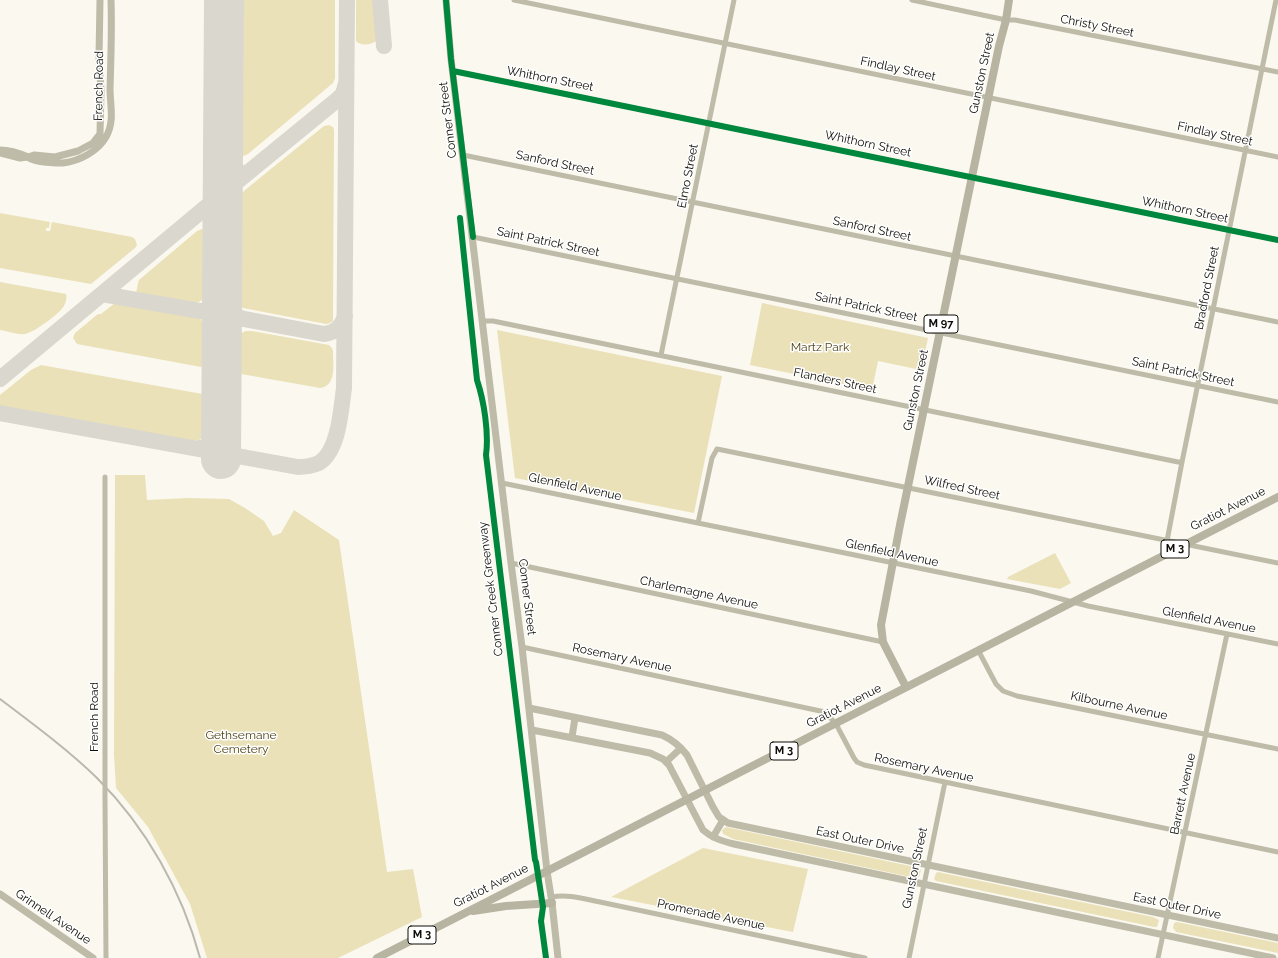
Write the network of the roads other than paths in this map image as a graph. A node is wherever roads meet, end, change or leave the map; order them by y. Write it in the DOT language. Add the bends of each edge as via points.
graph roads {
  1 [pos="100,0"];
  2 [pos="111,0"];
  3 [pos="446,0"];
  4 [pos="514,0"];
  5 [pos="734,0"];
  6 [pos="912,0"];
  7 [pos="1010,0"];
  8 [pos="1276,0"];
  9 [pos="1006,20"];
  10 [pos="725,43"];
  11 [pos="1262,69"];
  12 [pos="453,71"];
  13 [pos="1278,72"];
  14 [pos="988,98"];
  15 [pos="708,123"];
  16 [pos="1246,150"];
  17 [pos="0,152"];
  18 [pos="463,155"];
  19 [pos="1278,157"];
  20 [pos="30,158"];
  21 [pos="972,177"];
  22 [pos="692,202"];
  23 [pos="1229,230"];
  24 [pos="473,237"];
  25 [pos="1278,240"];
  26 [pos="956,256"];
  27 [pos="677,279"];
  28 [pos="1214,309"];
  29 [pos="483,321"];
  30 [pos="1278,322"];
  31 [pos="940,333"];
  32 [pos="661,355"];
  33 [pos="1198,386"];
  34 [pos="1278,402"];
  35 [pos="924,409"];
  36 [pos="1182,462"];
  37 [pos="105,477"];
  38 [pos="502,483"];
  39 [pos="908,487"];
  40 [pos="1278,497"];
  41 [pos="698,523"];
  42 [pos="1167,541"];
  43 [pos="1185,544"];
  44 [pos="511,563"];
  45 [pos="893,563"];
  46 [pos="1278,563"];
  47 [pos="1072,602"];
  48 [pos="1227,634"];
  49 [pos="883,642"];
  50 [pos="1278,644"];
  51 [pos="522,647"];
  52 [pos="978,650"];
  53 [pos="906,688"];
  54 [pos="529,708"];
  55 [pos="575,718"];
  56 [pos="836,724"];
  57 [pos="532,730"];
  58 [pos="1206,734"];
  59 [pos="572,737"];
  60 [pos="681,748"];
  61 [pos="1278,749"];
  62 [pos="666,762"];
  63 [pos="945,782"];
  64 [pos="704,790"];
  65 [pos="687,800"];
  66 [pos="723,820"];
  67 [pos="1185,832"];
  68 [pos="713,837"];
  69 [pos="1278,852"];
  70 [pos="927,866"];
  71 [pos="548,871"];
  72 [pos="924,884"];
  73 [pos="0,894"];
  74 [pos="552,900"];
  75 [pos="466,912"];
  76 [pos="1167,915"];
  77 [pos="1163,935"];
  78 [pos="1278,938"];
  79 [pos="93,958"];
  80 [pos="106,958"];
  81 [pos="377,958"];
  82 [pos="558,958"];
  83 [pos="865,958"];
  84 [pos="909,958"];
  85 [pos="1158,958"];
  86 [pos="1273,958"];
  1 -- 20 [label="street" via="100,134 93,143 78,151 55,156 34,155"];
  2 -- 20 [label="street, French Road" via="112,114 106,137 83,158 74,161 55,163"];
  3 -- 12 [label="street, Conner Street"];
  4 -- 10 [label="street, Findlay Street"];
  5 -- 10 [label="street, Elmo Street"];
  6 -- 9 [label="street, Christy Street"];
  7 -- 9 [label="main road, Gunston Street / M 97"];
  8 -- 11 [label="street, Bradford Street"];
  9 -- 11 [label="street, Christy Street"];
  9 -- 14 [label="main road, Gunston Street / M 97"];
  10 -- 14 [label="street, Findlay Street"];
  10 -- 15 [label="street, Elmo Street"];
  11 -- 13 [label="street, Christy Street"];
  11 -- 16 [label="street, Bradford Street"];
  12 -- 15 [label="street, Whithorn Street"];
  12 -- 18 [label="street, Conner Street"];
  14 -- 16 [label="street, Findlay Street"];
  14 -- 21 [label="main road, Gunston Street / M 97"];
  15 -- 21 [label="street, Whithorn Street"];
  15 -- 22 [label="street, Elmo Street"];
  16 -- 19 [label="street, Findlay Street"];
  16 -- 23 [label="street, Bradford Street"];
  17 -- 20 [label="street" via="6,150"];
  18 -- 22 [label="street, Sanford Street"];
  18 -- 24 [label="street, Conner Street"];
  21 -- 23 [label="street, Whithorn Street"];
  21 -- 26 [label="main road, Gunston Street / M 97"];
  22 -- 26 [label="street, Sanford Street"];
  22 -- 27 [label="street, Elmo Street"];
  23 -- 25 [label="street, Whithorn Street"];
  23 -- 28 [label="street, Bradford Street"];
  24 -- 27 [label="street, Saint Patrick Street"];
  24 -- 29 [label="street, Conner Street"];
  26 -- 28 [label="street, Sanford Street"];
  26 -- 31 [label="main road, Gunston Street / M 97"];
  27 -- 31 [label="street, Saint Patrick Street"];
  27 -- 32 [label="street, Elmo Street"];
  28 -- 30 [label="street, Sanford Street"];
  28 -- 33 [label="street, Bradford Street"];
  29 -- 32 [label="street, Flanders Street"];
  29 -- 38 [label="street, Conner Street"];
  31 -- 33 [label="street, Saint Patrick Street"];
  31 -- 35 [label="main road, Gunston Street / M 97"];
  32 -- 35 [label="street, Flanders Street"];
  33 -- 34 [label="street, Saint Patrick Street"];
  33 -- 36 [label="street, Bradford Street"];
  35 -- 36 [label="street, Flanders Street"];
  35 -- 39 [label="main road, Gunston Street / M 97"];
  36 -- 42 [label="street, Bradford Street"];
  37 -- 80 [label="street, French Road"];
  38 -- 41 [label="street, Glenfield Avenue"];
  38 -- 44 [label="street, Conner Street"];
  39 -- 41 [label="street, Wilfred Street" via="717,449 712,458"];
  39 -- 42 [label="street, Wilfred Street"];
  39 -- 45 [label="main road, Gunston Street / M 97"];
  40 -- 43 [label="main road, Gratiot Avenue / M 3"];
  41 -- 45 [label="street, Glenfield Avenue"];
  42 -- 43 [label="street, Wilfred Street"];
  43 -- 46 [label="street, Wilfred Street"];
  43 -- 47 [label="main road, Gratiot Avenue / M 3"];
  44 -- 49 [label="street, Charlemagne Avenue"];
  44 -- 51 [label="street, Conner Street"];
  45 -- 47 [label="street, Glenfield Avenue" via="1031,591"];
  45 -- 49 [label="main road, Gunston Street / M 97" via="881,625"];
  47 -- 48 [label="street, Glenfield Avenue"];
  47 -- 52 [label="main road, Gratiot Avenue / M 3"];
  48 -- 50 [label="street, Glenfield Avenue"];
  48 -- 58 [label="street, Barrett Avenue"];
  49 -- 53 [label="main road, Gunston Street / M 97"];
  51 -- 54 [label="street, Conner Street"];
  51 -- 56 [label="street, Rosemary Avenue" via="825,712"];
  52 -- 53 [label="main road, Gratiot Avenue / M 3"];
  52 -- 58 [label="street, Kilbourne Avenue" via="996,684 1006,693"];
  53 -- 56 [label="main road, Gratiot Avenue / M 3"];
  54 -- 55 [label="street"];
  54 -- 57 [label="street, Conner Street"];
  55 -- 59 [label="street"];
  55 -- 60 [label="street" via="662,736"];
  56 -- 63 [label="street, Rosemary Avenue" via="854,758 861,764"];
  56 -- 64 [label="main road, Gratiot Avenue / M 3"];
  57 -- 59 [label="street"];
  57 -- 71 [label="street, Conner Street"];
  58 -- 61 [label="street, Kilbourne Avenue"];
  58 -- 67 [label="street, Barrett Avenue"];
  59 -- 62 [label="street" via="650,753"];
  60 -- 62 [label="street"];
  60 -- 64 [label="street"];
  62 -- 65 [label="street"];
  63 -- 67 [label="street, Rosemary Avenue"];
  63 -- 70 [label="street, Gunston Street"];
  64 -- 65 [label="main road, Gratiot Avenue / M 3"];
  64 -- 66 [label="street"];
  65 -- 68 [label="street" via="703,830"];
  65 -- 71 [label="main road, Gratiot Avenue / M 3"];
  66 -- 68 [label="street"];
  66 -- 70 [label="street, East Outer Drive"];
  67 -- 69 [label="street, Rosemary Avenue"];
  67 -- 76 [label="street, Barrett Avenue"];
  68 -- 72 [label="street" via="734,844"];
  70 -- 72 [label="street, Gunston Street"];
  70 -- 76 [label="street, East Outer Drive"];
  71 -- 74 [label="street, Conner Street"];
  71 -- 75 [label="main road, Gratiot Avenue / M 3"];
  72 -- 77 [label="street"];
  72 -- 84 [label="street, Gunston Street"];
  73 -- 79 [label="street, Grinnell Avenue"];
  74 -- 75 [label="main road"];
  74 -- 82 [label="street, Conner Street"];
  74 -- 83 [label="street, Promenade Avenue" via="558,896 593,900"];
  75 -- 81 [label="main road, Gratiot Avenue / M 3"];
  76 -- 77 [label="street, Barrett Avenue"];
  76 -- 78 [label="street, East Outer Drive"];
  77 -- 85 [label="street, Barrett Avenue"];
  77 -- 86 [label="street"];
}
